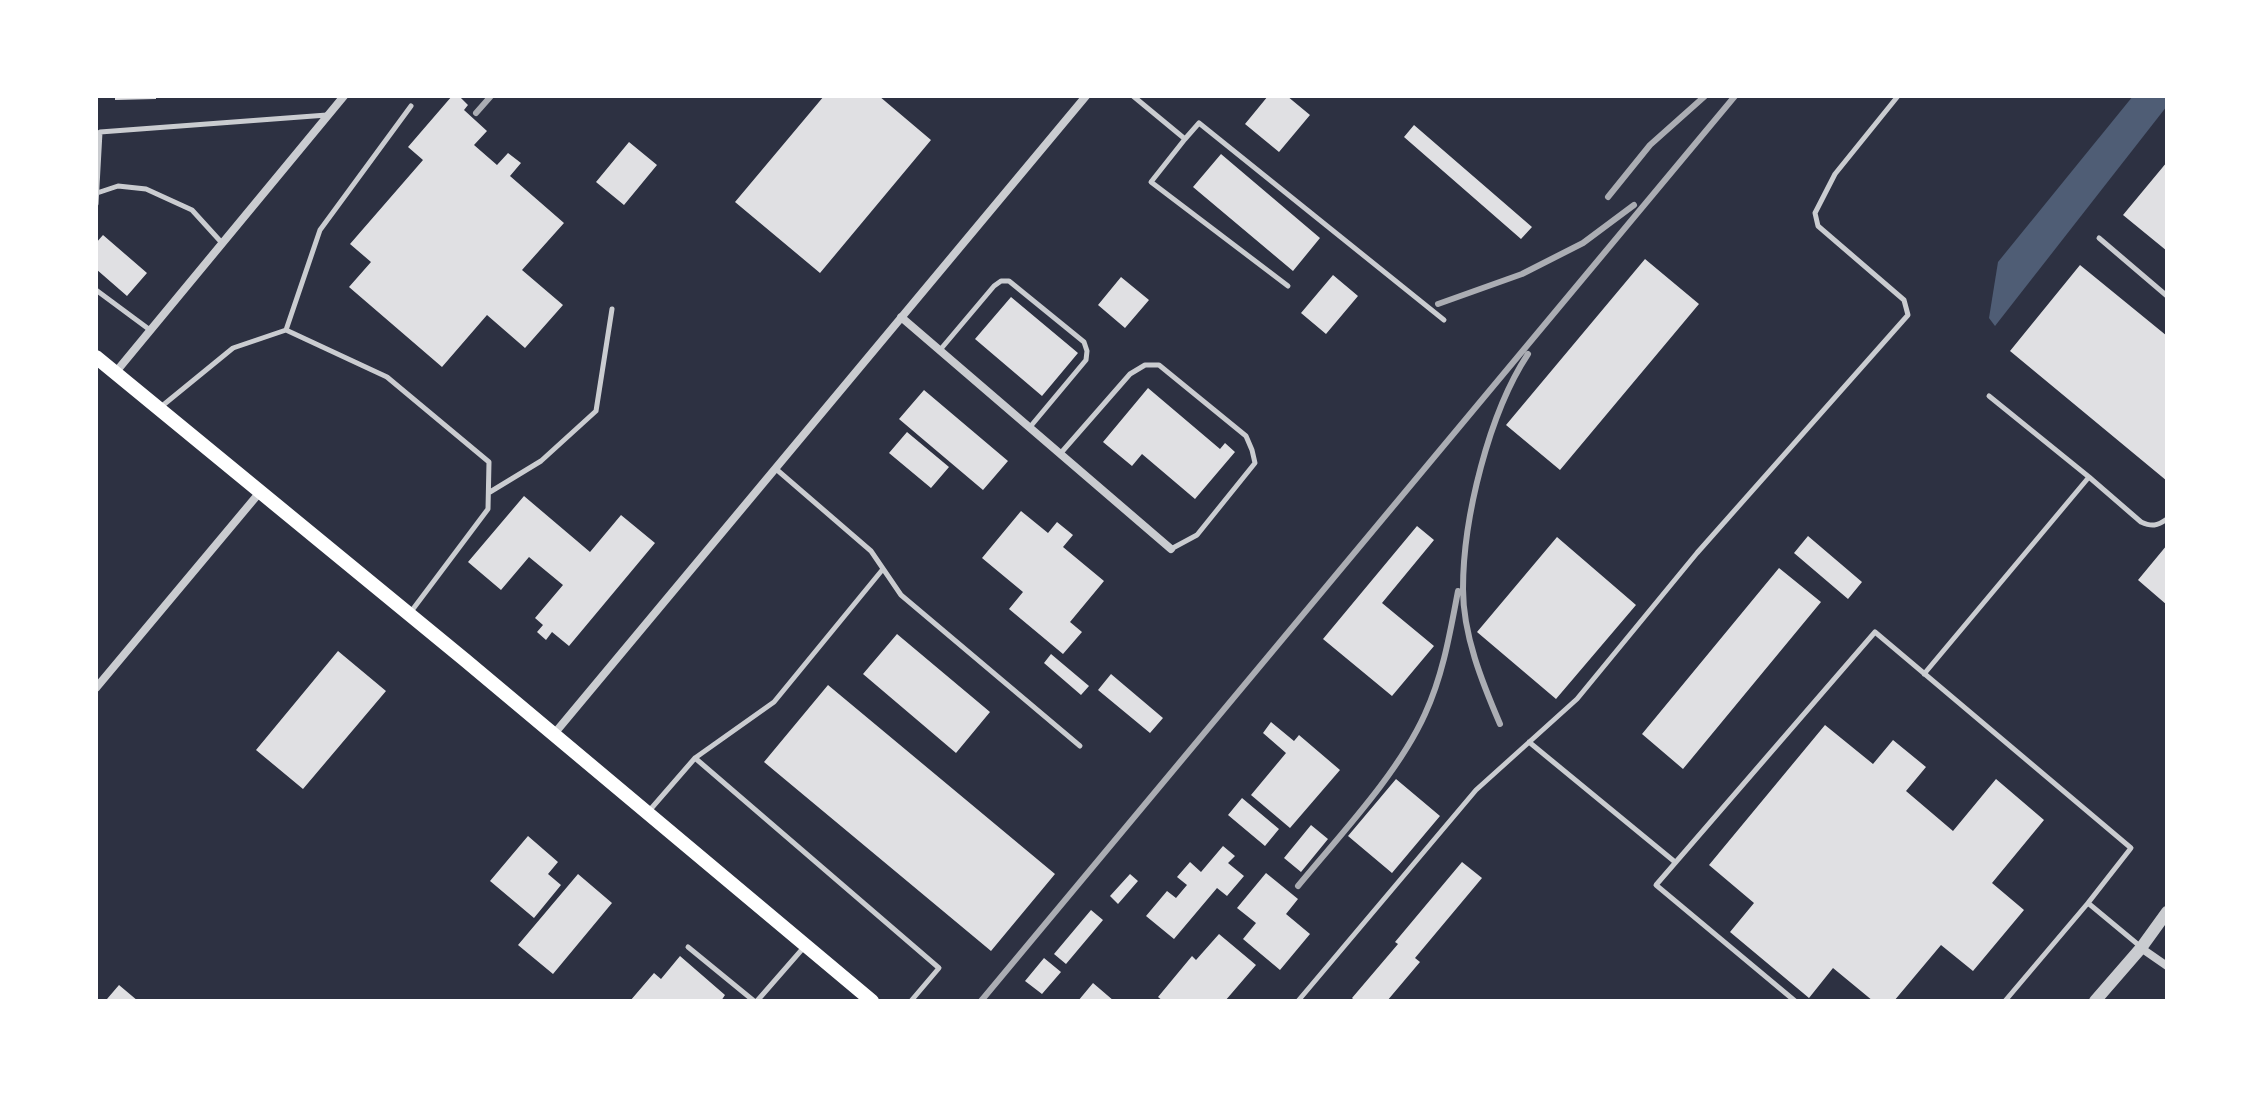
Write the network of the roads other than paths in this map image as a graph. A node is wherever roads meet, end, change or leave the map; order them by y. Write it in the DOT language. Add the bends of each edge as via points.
graph roads {
  1 [pos="344,96"];
  2 [pos="1086,96"];
  3 [pos="1133,96"];
  4 [pos="1898,96"];
  5 [pos="411,106"];
  6 [pos="328,115"];
  7 [pos="1185,139"];
  8 [pos="97,193"];
  9 [pos="96,204"];
  10 [pos="2099,238"];
  11 [pos="222,243"];
  12 [pos="1288,286"];
  13 [pos="96,290"];
  14 [pos="2167,296"];
  15 [pos="612,309"];
  16 [pos="901,317"];
  17 [pos="1444,320"];
  18 [pos="150,330"];
  19 [pos="286,330"];
  20 [pos="940,350"];
  21 [pos="96,357"];
  22 [pos="115,373"];
  23 [pos="1989,396"];
  24 [pos="158,409"];
  25 [pos="1030,428"];
  26 [pos="1060,454"];
  27 [pos="776,468"];
  28 [pos="2089,477"];
  29 [pos="260,492"];
  30 [pos="489,493"];
  31 [pos="2167,519"];
  32 [pos="1171,549"];
  33 [pos="883,569"];
  34 [pos="409,614"];
  35 [pos="1924,674"];
  36 [pos="96,688"];
  37 [pos="554,734"];
  38 [pos="1529,742"];
  39 [pos="1080,746"];
  40 [pos="695,758"];
  41 [pos="647,813"];
  42 [pos="1675,862"];
  43 [pos="2088,903"];
  44 [pos="2167,912"];
  45 [pos="806,945"];
  46 [pos="688,947"];
  47 [pos="2141,948"];
  48 [pos="2167,966"];
  49 [pos="756,1001"];
  50 [pos="872,1001"];
  51 [pos="911,1001"];
  52 [pos="1298,1001"];
  53 [pos="1795,1001"];
  54 [pos="2005,1001"];
  55 [pos="2095,1001"];
  1 -- 6 [label="street"];
  2 -- 16 [label="street"];
  3 -- 7 [label="lane"];
  4 -- 38 [label="lane" via="1835,174 1815,213 1818,226 1904,300 1908,315 1697,553 1577,699"];
  5 -- 19 [label="lane" via="320,230"];
  6 -- 8 [label="lane" via="100,132"];
  6 -- 11 [label="street"];
  7 -- 12 [label="lane" via="1151,182"];
  7 -- 17 [label="lane" via="1199,123"];
  8 -- 9 [label="lane"];
  8 -- 11 [label="lane" via="118,186 146,189 192,210"];
  10 -- 14 [label="lane"];
  11 -- 18 [label="street"];
  13 -- 18 [label="lane"];
  15 -- 30 [label="lane" via="596,411 541,461"];
  16 -- 20 [label="street"];
  16 -- 27 [label="street"];
  18 -- 22 [label="street"];
  19 -- 24 [label="lane" via="233,348"];
  19 -- 30 [label="lane" via="387,377 489,462"];
  20 -- 25 [label="street"];
  20 -- 25 [label="lane" via="1001,281 1009,281 1084,342 1086,360"];
  21 -- 22 [label="main road"];
  22 -- 24 [label="main road"];
  23 -- 28 [label="lane"];
  24 -- 29 [label="main road"];
  25 -- 26 [label="street"];
  26 -- 32 [label="street"];
  26 -- 32 [label="lane" via="1130,374 1145,365 1159,365 1246,436 1255,463 1197,535"];
  27 -- 33 [label="lane" via="871,551"];
  27 -- 37 [label="street"];
  28 -- 31 [label="lane" via="2141,522 2151,526"];
  28 -- 35 [label="lane"];
  29 -- 34 [label="main road"];
  29 -- 36 [label="street"];
  30 -- 34 [label="lane" via="488,509"];
  33 -- 39 [label="lane" via="901,595"];
  33 -- 40 [label="lane" via="774,702"];
  34 -- 37 [label="main road"];
  35 -- 42 [label="lane" via="1875,632"];
  35 -- 43 [label="lane" via="2131,848"];
  37 -- 41 [label="main road"];
  38 -- 42 [label="lane"];
  38 -- 52 [label="lane" via="1476,790"];
  40 -- 41 [label="lane"];
  40 -- 51 [label="lane" via="939,968"];
  41 -- 45 [label="main road"];
  42 -- 53 [label="lane" via="1656,885"];
  43 -- 47 [label="lane"];
  43 -- 54 [label="lane"];
  44 -- 47 [label="street"];
  45 -- 49 [label="lane"];
  45 -- 50 [label="main road"];
  46 -- 49 [label="lane"];
  47 -- 48 [label="street"];
  47 -- 55 [label="street"];
}
